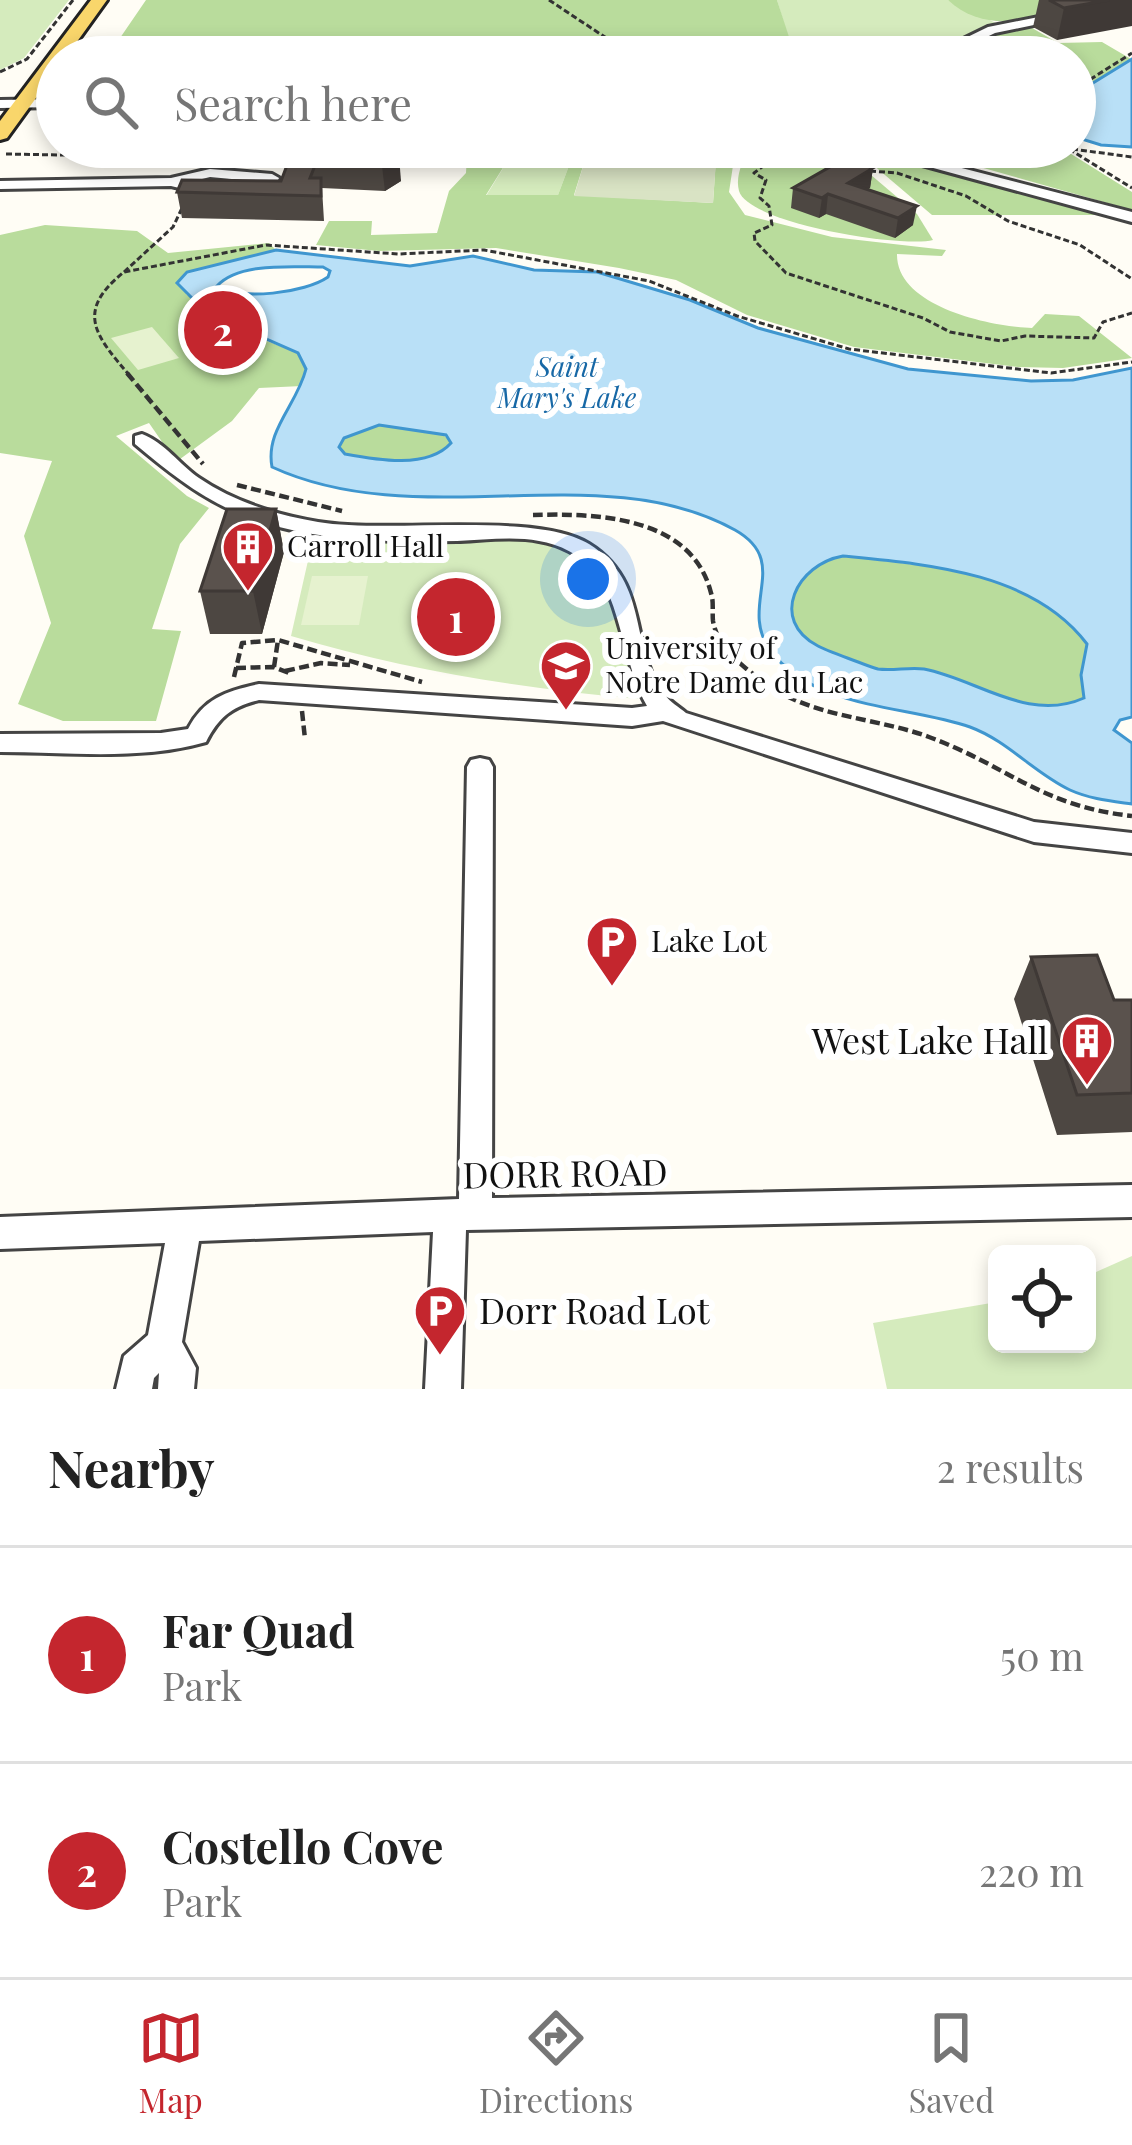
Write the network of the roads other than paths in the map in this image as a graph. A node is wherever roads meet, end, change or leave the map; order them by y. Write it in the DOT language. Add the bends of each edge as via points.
graph roads {
  1 [pos="99,0"];
  2 [pos="1089,0"];
  3 [pos="72,36"];
  4 [pos="978,36"];
  5 [pos="36,85"];
  6 [pos="22,103"];
  7 [pos="36,103"];
  8 [pos="0,104"];
  9 [pos="3,144"];
  10 [pos="944,168"];
  11 [pos="0,175"];
  12 [pos="82,181"];
  13 [pos="171,182"];
  14 [pos="0,185"];
  15 [pos="1132,217"];
  16 [pos="142,440"];
  17 [pos="664,712"];
  18 [pos="0,743"];
  19 [pos="480,767"];
  20 [pos="1132,843"];
  21 [pos="1132,1201"];
  22 [pos="462,1215"];
  23 [pos="184,1228"];
  24 [pos="0,1232"];
  25 [pos="164,1345"];
  26 [pos="134,1389"];
  27 [pos="176,1389"];
  28 [pos="443,1389"];
  1 -- 3 [label="main road"];
  2 -- 4 [label="street" via="1068,15"];
  5 -- 6 [label="main road"];
  6 -- 7 [label="street"];
  6 -- 8 [label="street"];
  6 -- 9 [label="main road"];
  10 -- 15 [label="street"];
  11 -- 12 [label="street"];
  12 -- 13 [label="street"];
  12 -- 14 [label="street"];
  13 -- 13 [label="street" via="253,190 272,178 210,173"];
  16 -- 17 [label="street" via="195,485 282,521 350,533 541,534 571,542 614,580 648,691"];
  17 -- 18 [label="street" via="632,717 280,692 229,700 204,716 196,736"];
  17 -- 20 [label="street" via="1034,832"];
  19 -- 22 [label="street"];
  21 -- 22 [label="street, DORR ROAD"];
  22 -- 23 [label="street, DORR ROAD"];
  22 -- 28 [label="street"];
  23 -- 24 [label="street, DORR ROAD"];
  23 -- 25 [label="street"];
  25 -- 26 [label="street" via="137,1369"];
  25 -- 27 [label="street" via="178,1368"];
}
